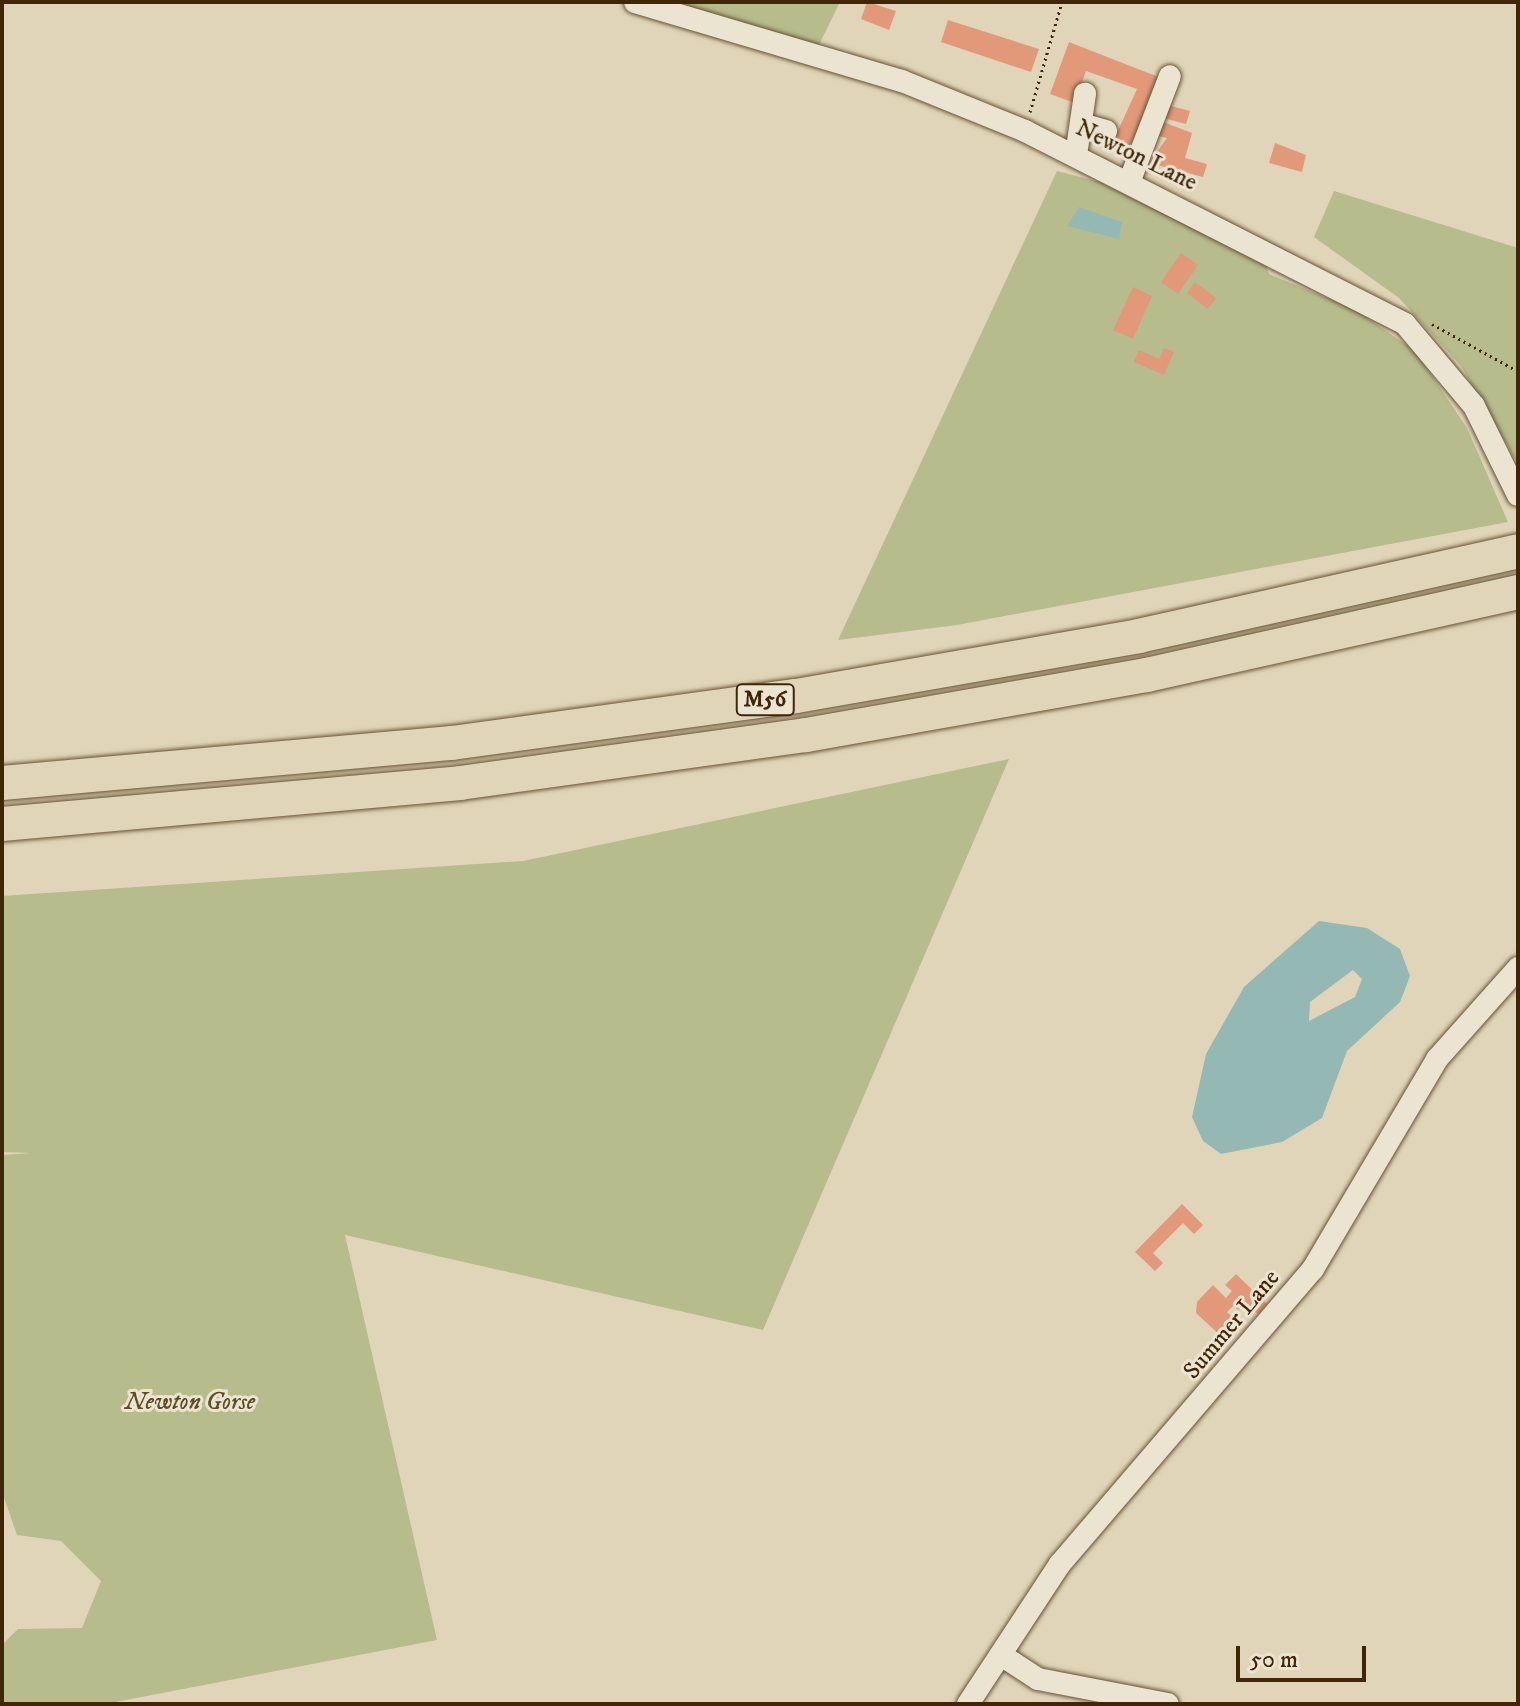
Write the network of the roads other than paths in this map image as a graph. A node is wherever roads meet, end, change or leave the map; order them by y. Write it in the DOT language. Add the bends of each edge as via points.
graph roads {
  1 [pos="635,2"];
  2 [pos="1170,76"];
  3 [pos="1085,94"];
  4 [pos="1076,155"];
  5 [pos="1130,180"];
  6 [pos="1517,493"];
  7 [pos="1518,551"];
  8 [pos="1518,592"];
  9 [pos="2,783"];
  10 [pos="2,824"];
  11 [pos="1518,968"];
  12 [pos="1001,1655"];
  13 [pos="968,1704"];
  14 [pos="1168,1704"];
  1 -- 4 [label="street, Newton Lane" via="902,81"];
  2 -- 5 [label="street"];
  3 -- 4 [label="street" via="1095,128"];
  4 -- 5 [label="street, Newton Lane"];
  5 -- 6 [label="street, Newton Lane" via="1405,324 1474,406"];
  7 -- 9 [label="highway, M56" via="1139,636 796,696 452,743"];
  8 -- 10 [label="highway, M56" via="1147,675 806,735 460,783"];
  11 -- 12 [label="street, Summer Lane" via="1437,1059 1313,1269 1060,1564"];
  12 -- 13 [label="street, Summer Lane"];
  12 -- 14 [label="street" via="1038,1679"];
}
